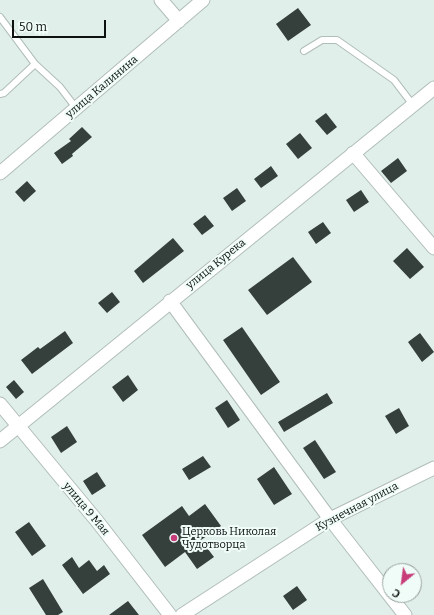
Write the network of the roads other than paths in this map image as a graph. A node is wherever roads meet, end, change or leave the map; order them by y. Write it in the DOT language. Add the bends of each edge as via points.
graph roads {
  1 [pos="161,0"];
  2 [pos="203,0"];
  3 [pos="0,17"];
  4 [pos="179,21"];
  5 [pos="304,51"];
  6 [pos="35,64"];
  7 [pos="434,88"];
  8 [pos="0,94"];
  9 [pos="413,105"];
  10 [pos="76,108"];
  11 [pos="353,153"];
  12 [pos="0,173"];
  13 [pos="434,248"];
  14 [pos="170,301"];
  15 [pos="0,404"];
  16 [pos="18,427"];
  17 [pos="0,441"];
  18 [pos="434,468"];
  19 [pos="330,519"];
  20 [pos="170,615"];
  21 [pos="182,615"];
  22 [pos="405,615"];
  1 -- 4 [label="street"];
  2 -- 4 [label="street, улица Калинина"];
  3 -- 6 [label="lane"];
  4 -- 10 [label="street, улица Калинина"];
  5 -- 9 [label="lane" via="322,40 337,40 394,80"];
  6 -- 8 [label="lane"];
  6 -- 10 [label="lane" via="60,87"];
  7 -- 9 [label="street, улица Курека"];
  9 -- 11 [label="street, улица Курека"];
  10 -- 12 [label="street, улица Калинина"];
  11 -- 13 [label="street"];
  11 -- 14 [label="street, улица Курека"];
  14 -- 16 [label="street, улица Курека"];
  14 -- 19 [label="street"];
  15 -- 16 [label="street, улица 9 Мая"];
  16 -- 17 [label="street, улица Курека"];
  16 -- 20 [label="street, улица 9 Мая" via="97,521"];
  18 -- 19 [label="street, Кузнечная улица"];
  19 -- 21 [label="street, Кузнечная улица"];
  19 -- 22 [label="street"];
}
